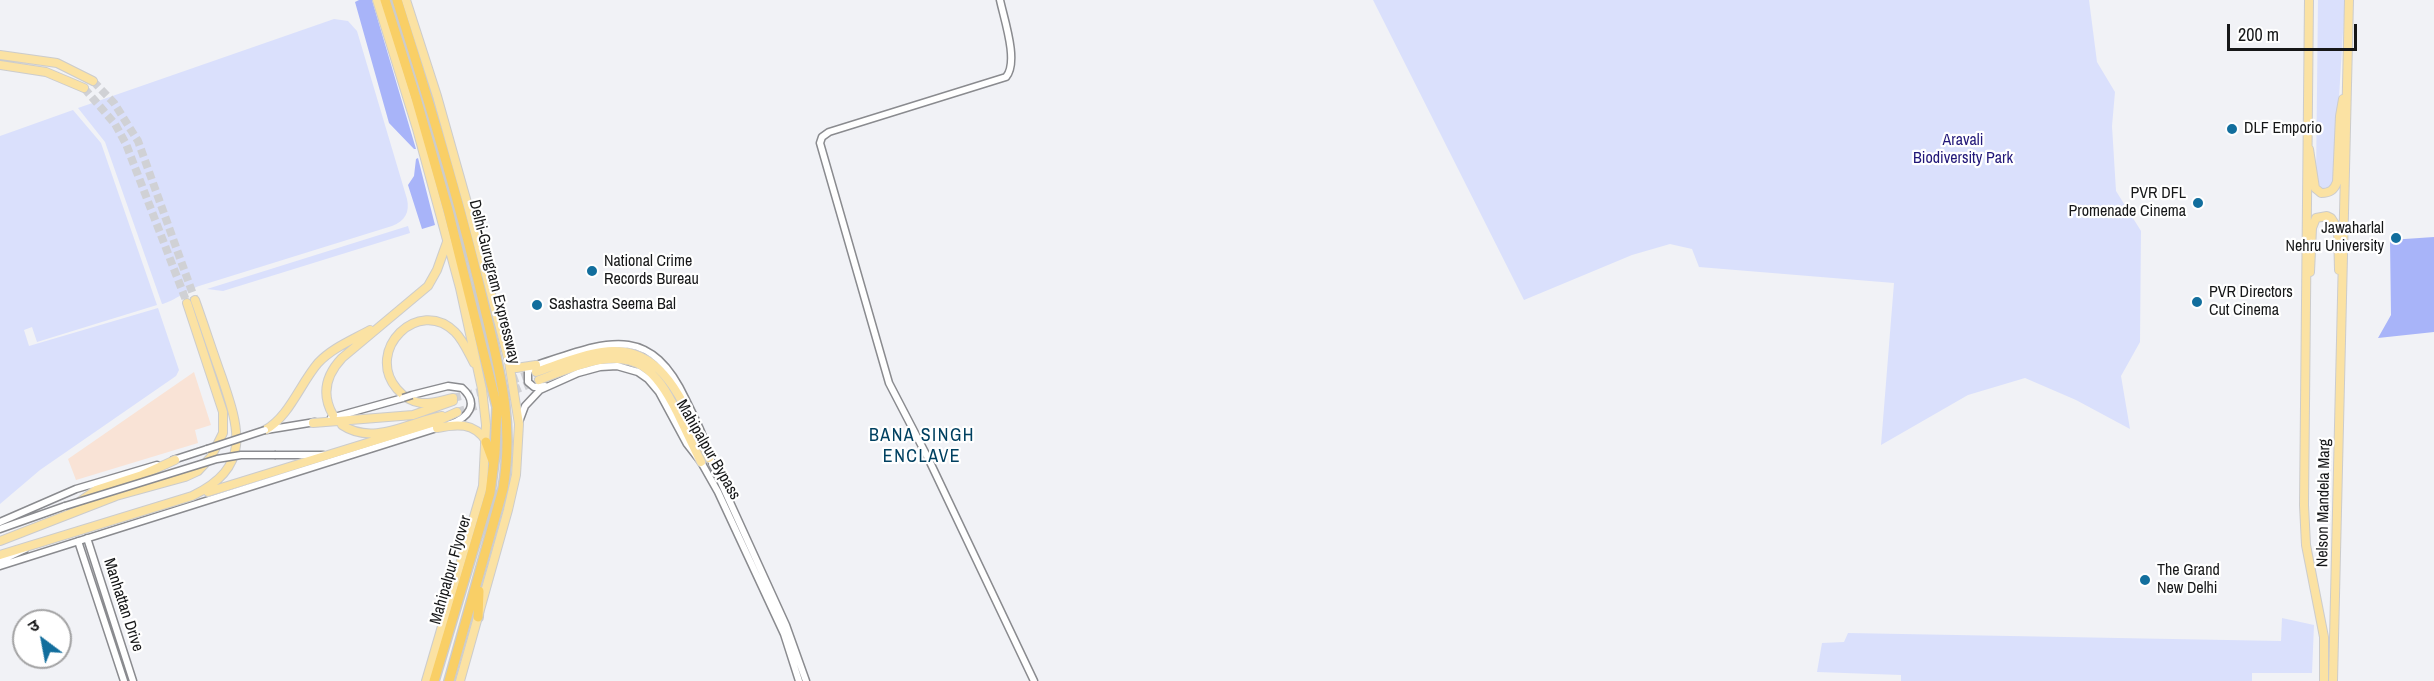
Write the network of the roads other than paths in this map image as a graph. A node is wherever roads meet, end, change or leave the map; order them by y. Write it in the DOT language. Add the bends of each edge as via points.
graph roads {
  1 [pos="377,0"];
  2 [pos="385,0"];
  3 [pos="397,0"];
  4 [pos="406,0"];
  5 [pos="1000,0"];
  6 [pos="2309,0"];
  7 [pos="2349,0"];
  8 [pos="0,55"];
  9 [pos="0,65"];
  10 [pos="93,81"];
  11 [pos="84,88"];
  12 [pos="2347,89"];
  13 [pos="2307,142"];
  14 [pos="447,242"];
  15 [pos="401,310"];
  16 [pos="2341,325"];
  17 [pos="2307,331"];
  18 [pos="509,362"];
  19 [pos="479,372"];
  20 [pos="539,376"];
  21 [pos="333,415"];
  22 [pos="313,423"];
  23 [pos="519,424"];
  24 [pos="342,425"];
  25 [pos="437,428"];
  26 [pos="265,430"];
  27 [pos="486,442"];
  28 [pos="333,455"];
  29 [pos="176,460"];
  30 [pos="705,460"];
  31 [pos="494,466"];
  32 [pos="192,496"];
  33 [pos="66,510"];
  34 [pos="0,522"];
  35 [pos="0,529"];
  36 [pos="87,538"];
  37 [pos="0,541"];
  38 [pos="78,541"];
  39 [pos="28,547"];
  40 [pos="0,555"];
  41 [pos="0,564"];
  42 [pos="478,576"];
  43 [pos="478,617"];
  44 [pos="124,681"];
  45 [pos="133,681"];
  46 [pos="426,681"];
  47 [pos="434,681"];
  48 [pos="449,681"];
  49 [pos="459,681"];
  50 [pos="799,681"];
  51 [pos="806,681"];
  52 [pos="1034,681"];
  53 [pos="2324,681"];
  54 [pos="2333,681"];
  1 -- 14 [label="main road"];
  2 -- 31 [label="highway, Delhi-Gurugram Expressway" via="448,210 496,403"];
  3 -- 42 [label="highway, Delhi-Gurugram Expressway" via="462,210 504,392 508,460"];
  4 -- 18 [label="main road" via="456,164"];
  5 -- 52 [label="street" via="1012,63 1006,77 829,132 820,143 886,375"];
  6 -- 13 [label="main road, Nelson Mandela Marg"];
  7 -- 12 [label="main road, Nelson Mandela Marg"];
  8 -- 10 [label="main road" via="57,63"];
  9 -- 11 [label="main road" via="46,72"];
  12 -- 13 [label="main road" via="2340,116 2337,182 2330,192 2321,193 2315,188"];
  12 -- 16 [label="main road, Nelson Mandela Marg"];
  13 -- 17 [label="main road, Nelson Mandela Marg"];
  14 -- 15 [label="main road" via="433,279"];
  14 -- 19 [label="main road"];
  15 -- 21 [label="main road" via="332,370 325,390"];
  15 -- 26 [label="main road" via="323,358 278,420"];
  16 -- 17 [label="main road, Nelson Mandela Marg" via="2338,229 2331,218 2320,216 2312,228"];
  16 -- 54 [label="main road, Nelson Mandela Marg"];
  17 -- 53 [label="main road, Nelson Mandela Marg" via="2305,539 2324,637"];
  18 -- 20 [label="main road"];
  18 -- 23 [label="main road"];
  19 -- 22 [label="main road" via="460,338 447,325 434,320 420,321 400,332 389,347 389,375 397,388 419,403 453,400 413,414"];
  19 -- 27 [label="main road"];
  20 -- 23 [label="street"];
  20 -- 30 [label="main road" via="603,359 623,359 647,367 664,386"];
  20 -- 30 [label="street, Mahipalpur Bypass" via="602,346 636,346 652,353 664,362 679,384 704,438"];
  22 -- 25 [label="street, bridge" via="452,386 465,391 470,403 468,414"];
  22 -- 26 [label="street"];
  23 -- 43 [label="main road" via="516,475"];
  24 -- 28 [label="main road" via="356,433 369,434 454,413"];
  25 -- 27 [label="main road" via="470,427"];
  25 -- 36 [label="street"];
  26 -- 29 [label="street, bridge"];
  27 -- 31 [label="highway"];
  27 -- 46 [label="main road" via="483,486"];
  28 -- 32 [label="main road"];
  28 -- 33 [label="street, bridge" via="242,455 211,461"];
  29 -- 33 [label="main road" via="96,490"];
  29 -- 34 [label="street" via="76,489"];
  30 -- 50 [label="street, Mahipalpur Bypass" via="784,634"];
  30 -- 51 [label="street, Mahipalpur Bypass" via="728,494 786,625"];
  31 -- 47 [label="highway, Mahipalpur Flyover" via="490,493"];
  32 -- 33 [label="main road" via="223,476 235,453 237,436 232,409 191,301 223,412 222,433 215,450 203,466 185,477"];
  32 -- 39 [label="main road"];
  33 -- 35 [label="street"];
  33 -- 37 [label="main road"];
  36 -- 38 [label="street"];
  36 -- 45 [label="street, Manhattan Drive"];
  38 -- 41 [label="street"];
  38 -- 44 [label="street, Manhattan Drive"];
  39 -- 40 [label="main road"];
  39 -- 41 [label="street"];
  42 -- 43 [label="highway"];
  42 -- 48 [label="highway, Mahipalpur Flyover"];
  43 -- 49 [label="main road"];
}
